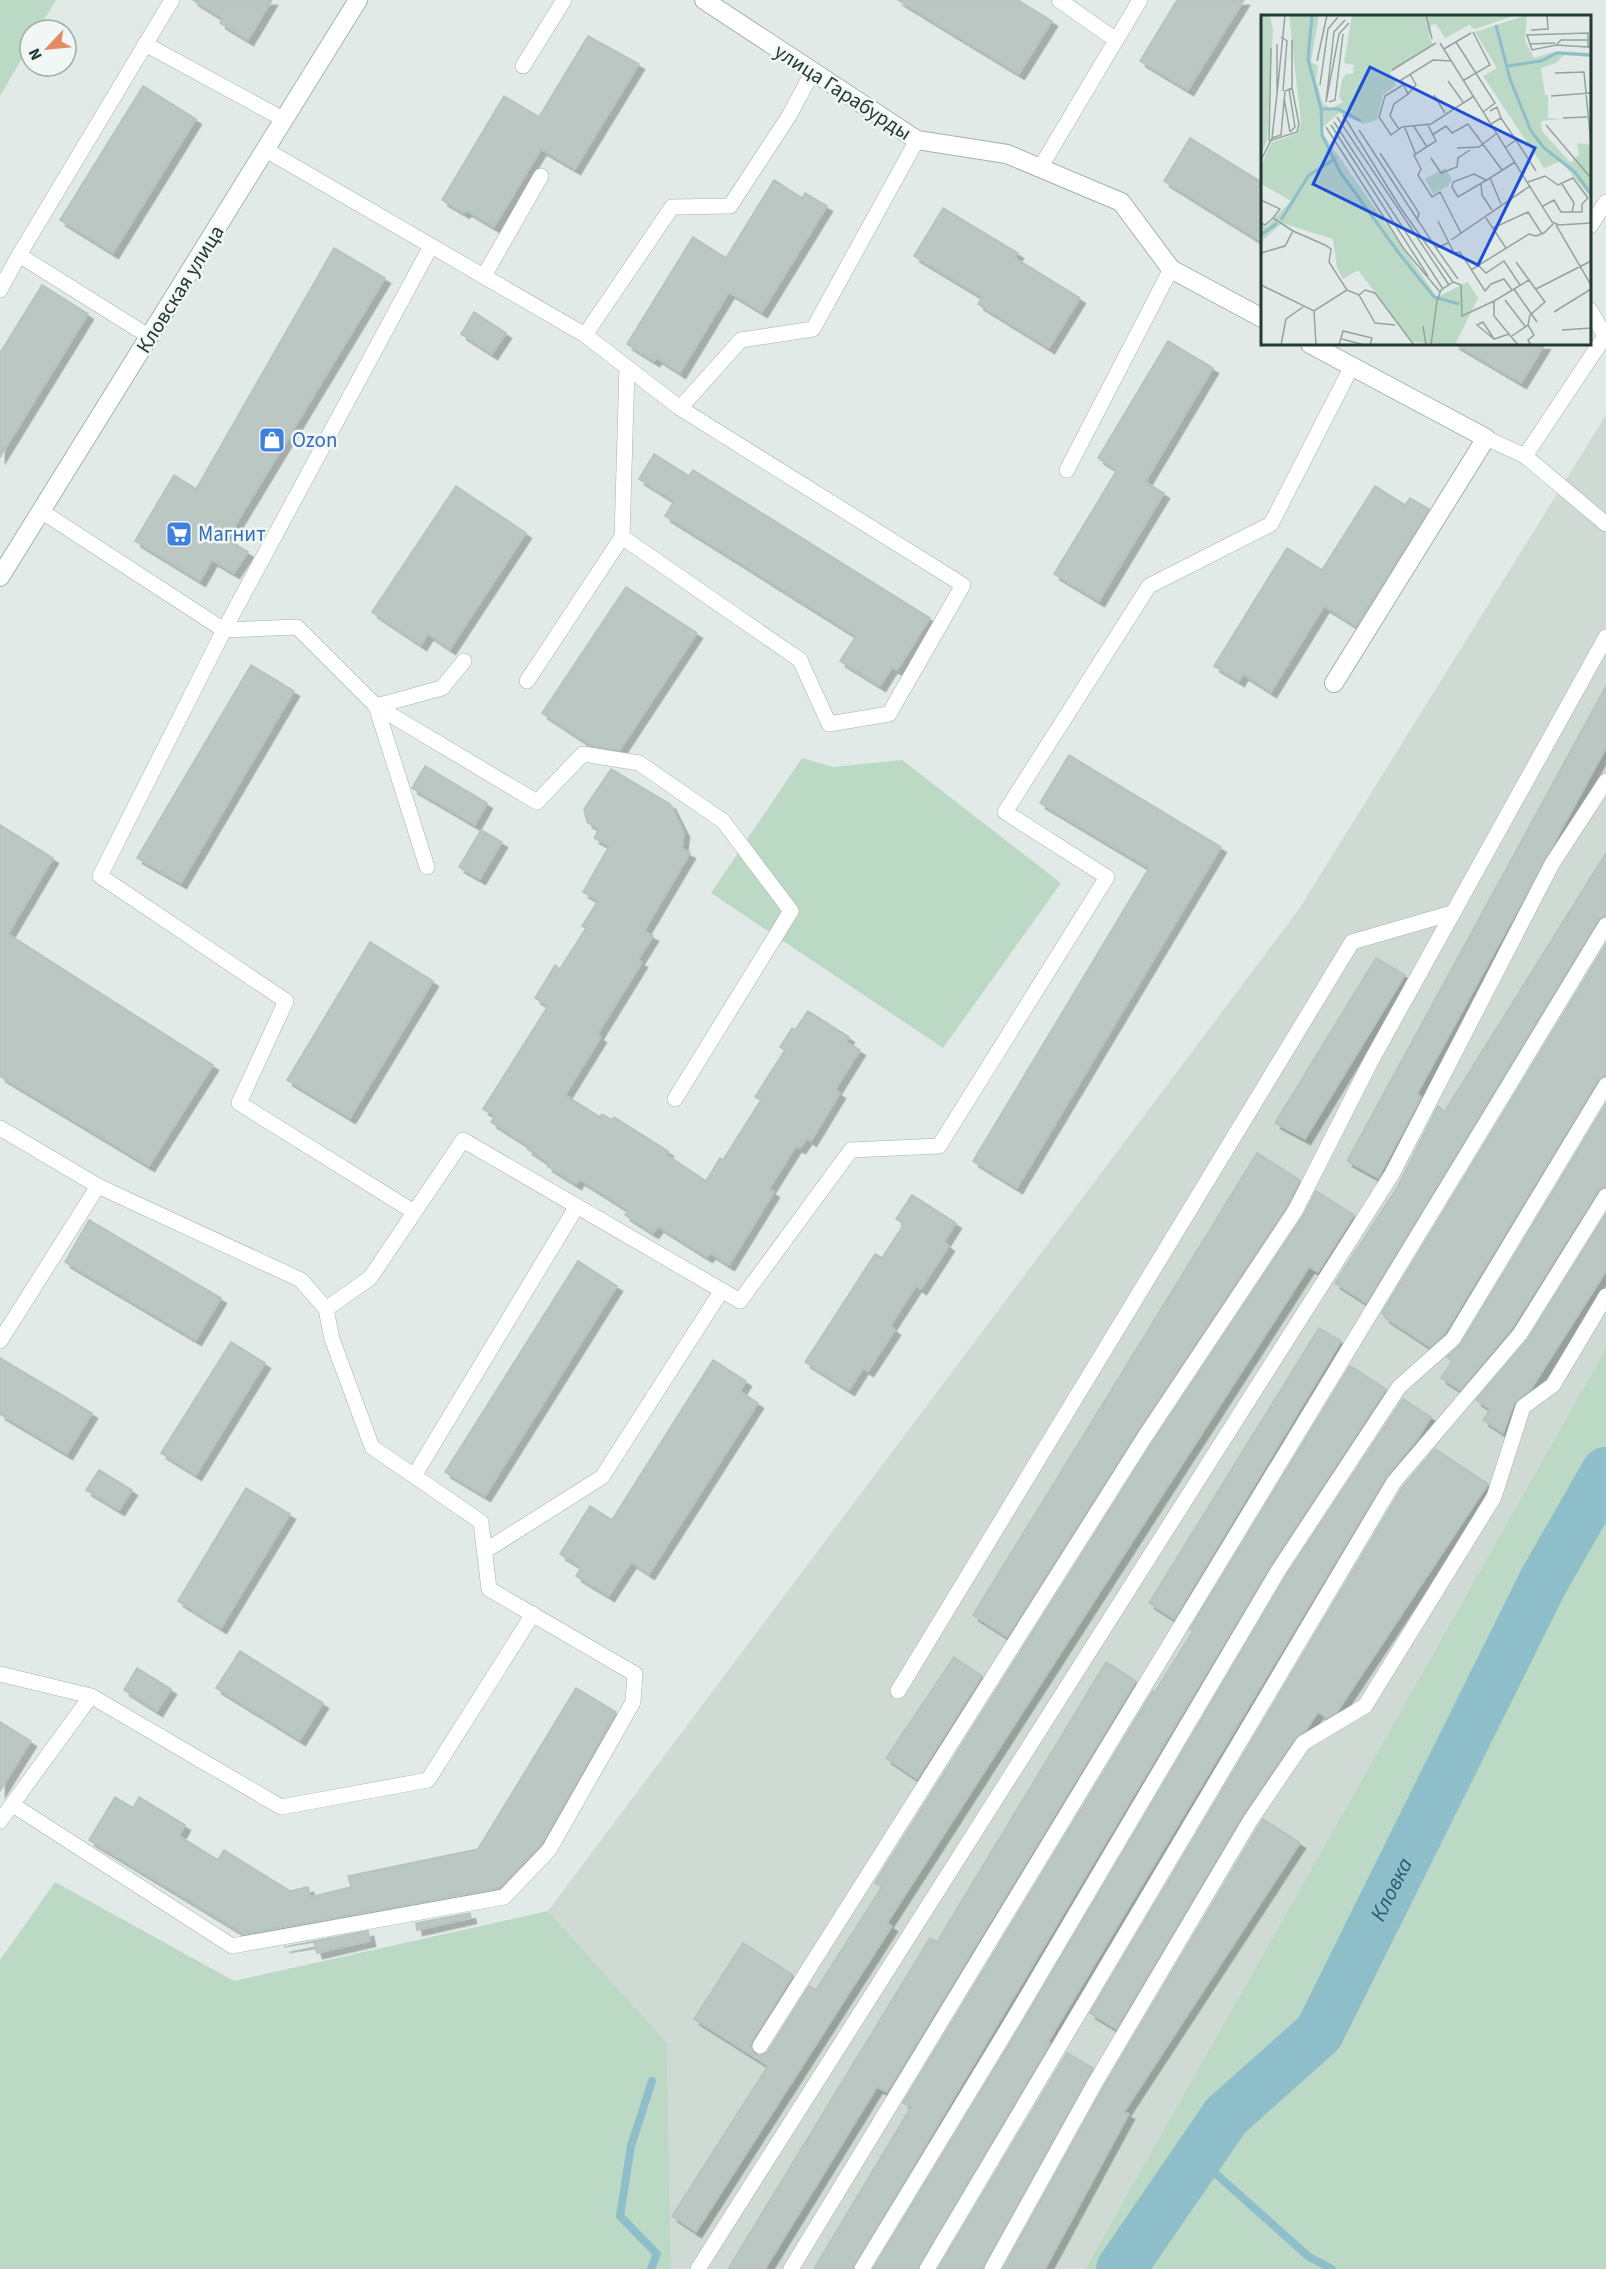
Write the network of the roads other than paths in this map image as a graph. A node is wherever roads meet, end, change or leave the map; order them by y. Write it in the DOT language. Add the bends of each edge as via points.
graph roads {
  1 [pos="172,0"];
  2 [pos="358,0"];
  3 [pos="564,0"];
  4 [pos="1059,0"];
  5 [pos="1140,0"];
  6 [pos="711,2"];
  7 [pos="1116,40"];
  8 [pos="145,44"];
  9 [pos="523,66"];
  10 [pos="812,73"];
  11 [pos="285,120"];
  12 [pos="917,140"];
  13 [pos="266,150"];
  14 [pos="1040,168"];
  15 [pos="541,176"];
  16 [pos="1606,201"];
  17 [pos="1591,224"];
  18 [pos="431,246"];
  19 [pos="19,255"];
  20 [pos="1171,269"];
  21 [pos="484,276"];
  22 [pos="0,290"];
  23 [pos="1591,312"];
  24 [pos="1261,317"];
  25 [pos="585,335"];
  26 [pos="150,337"];
  27 [pos="1312,345"];
  28 [pos="1352,366"];
  29 [pos="627,367"];
  30 [pos="680,408"];
  31 [pos="1486,438"];
  32 [pos="1525,456"];
  33 [pos="1067,470"];
  34 [pos="41,511"];
  35 [pos="1606,524"];
  36 [pos="622,537"];
  37 [pos="0,577"];
  38 [pos="224,630"];
  39 [pos="1606,637"];
  40 [pos="464,661"];
  41 [pos="526,681"];
  42 [pos="1334,683"];
  43 [pos="376,706"];
  44 [pos="1606,781"];
  45 [pos="427,867"];
  46 [pos="1452,913"];
  47 [pos="1606,925"];
  48 [pos="1606,1085"];
  49 [pos="675,1099"];
  50 [pos="0,1128"];
  51 [pos="98,1186"];
  52 [pos="1606,1196"];
  53 [pos="577,1206"];
  54 [pos="414,1212"];
  55 [pos="722,1290"];
  56 [pos="1606,1296"];
  57 [pos="326,1309"];
  58 [pos="0,1341"];
  59 [pos="414,1476"];
  60 [pos="485,1551"];
  61 [pos="533,1614"];
  62 [pos="0,1674"];
  63 [pos="898,1690"];
  64 [pos="91,1696"];
  65 [pos="13,1804"];
  66 [pos="0,1821"];
  67 [pos="760,2046"];
  68 [pos="698,2269"];
  69 [pos="791,2269"];
  70 [pos="861,2269"];
  71 [pos="927,2269"];
  72 [pos="992,2269"];
  1 -- 8 [label="lane"];
  2 -- 11 [label="street, Кловская улица"];
  3 -- 9 [label="lane"];
  4 -- 7 [label="lane"];
  5 -- 7 [label="lane"];
  6 -- 10 [label="street, улица Гарабурды"];
  7 -- 14 [label="lane"];
  8 -- 11 [label="lane"];
  8 -- 19 [label="lane"];
  10 -- 12 [label="street, улица Гарабурды"];
  10 -- 25 [label="lane" via="730,206 672,207"];
  11 -- 13 [label="street, Кловская улица"];
  12 -- 14 [label="street, улица Гарабурды" via="1007,154"];
  12 -- 30 [label="lane" via="813,329 741,340"];
  13 -- 18 [label="lane"];
  13 -- 26 [label="street, Кловская улица"];
  14 -- 20 [label="street, улица Гарабурды" via="1121,202"];
  15 -- 21 [label="lane"];
  16 -- 17 [label="lane"];
  18 -- 21 [label="lane"];
  18 -- 38 [label="lane"];
  19 -- 22 [label="lane"];
  19 -- 26 [label="lane"];
  20 -- 24 [label="street, улица Гарабурды"];
  20 -- 33 [label="lane"];
  21 -- 25 [label="lane"];
  23 -- 32 [label="lane" via="1605,336"];
  25 -- 29 [label="lane"];
  26 -- 34 [label="street, Кловская улица"];
  27 -- 28 [label="street"];
  28 -- 31 [label="street"];
  28 -- 55 [label="lane" via="1271,524 1149,586 1005,812 1107,877 939,1146 851,1150 740,1301"];
  29 -- 30 [label="lane"];
  29 -- 36 [label="lane"];
  30 -- 36 [label="lane" via="963,585 889,714 829,724 800,660"];
  31 -- 32 [label="lane"];
  31 -- 42 [label="street"];
  32 -- 35 [label="lane"];
  34 -- 37 [label="street, Кловская улица"];
  34 -- 38 [label="lane"];
  36 -- 41 [label="lane"];
  38 -- 43 [label="lane" via="297,627"];
  38 -- 54 [label="lane" via="100,876 286,1001 239,1103"];
  39 -- 46 [label="lane"];
  40 -- 43 [label="lane" via="442,688"];
  43 -- 45 [label="lane"];
  43 -- 49 [label="lane" via="537,802 583,753 639,763 723,821 791,911"];
  44 -- 68 [label="lane" via="1552,864 1392,1174"];
  46 -- 63 [label="lane" via="1352,942"];
  46 -- 67 [label="lane" via="1371,1060 1295,1211 1144,1438"];
  47 -- 69 [label="lane"];
  48 -- 70 [label="lane" via="1452,1339 1399,1387 1278,1571"];
  50 -- 51 [label="lane"];
  51 -- 57 [label="lane" via="301,1280"];
  51 -- 58 [label="lane"];
  52 -- 71 [label="lane" via="1520,1334 1394,1482"];
  53 -- 54 [label="lane" via="463,1140"];
  53 -- 55 [label="lane"];
  53 -- 59 [label="lane"];
  54 -- 57 [label="lane" via="370,1278"];
  55 -- 60 [label="lane" via="602,1476"];
  56 -- 72 [label="lane" via="1553,1385 1523,1407 1494,1497 1365,1706 1303,1743 1250,1821 1095,2083"];
  57 -- 59 [label="lane" via="332,1339 372,1447"];
  59 -- 60 [label="lane" via="481,1522"];
  60 -- 61 [label="lane" via="489,1589"];
  61 -- 64 [label="lane" via="428,1780 281,1807"];
  61 -- 65 [label="lane" via="635,1674 633,1701 549,1850 504,1898 232,1946"];
  62 -- 64 [label="lane"];
  64 -- 65 [label="lane"];
  65 -- 66 [label="lane"];
}
